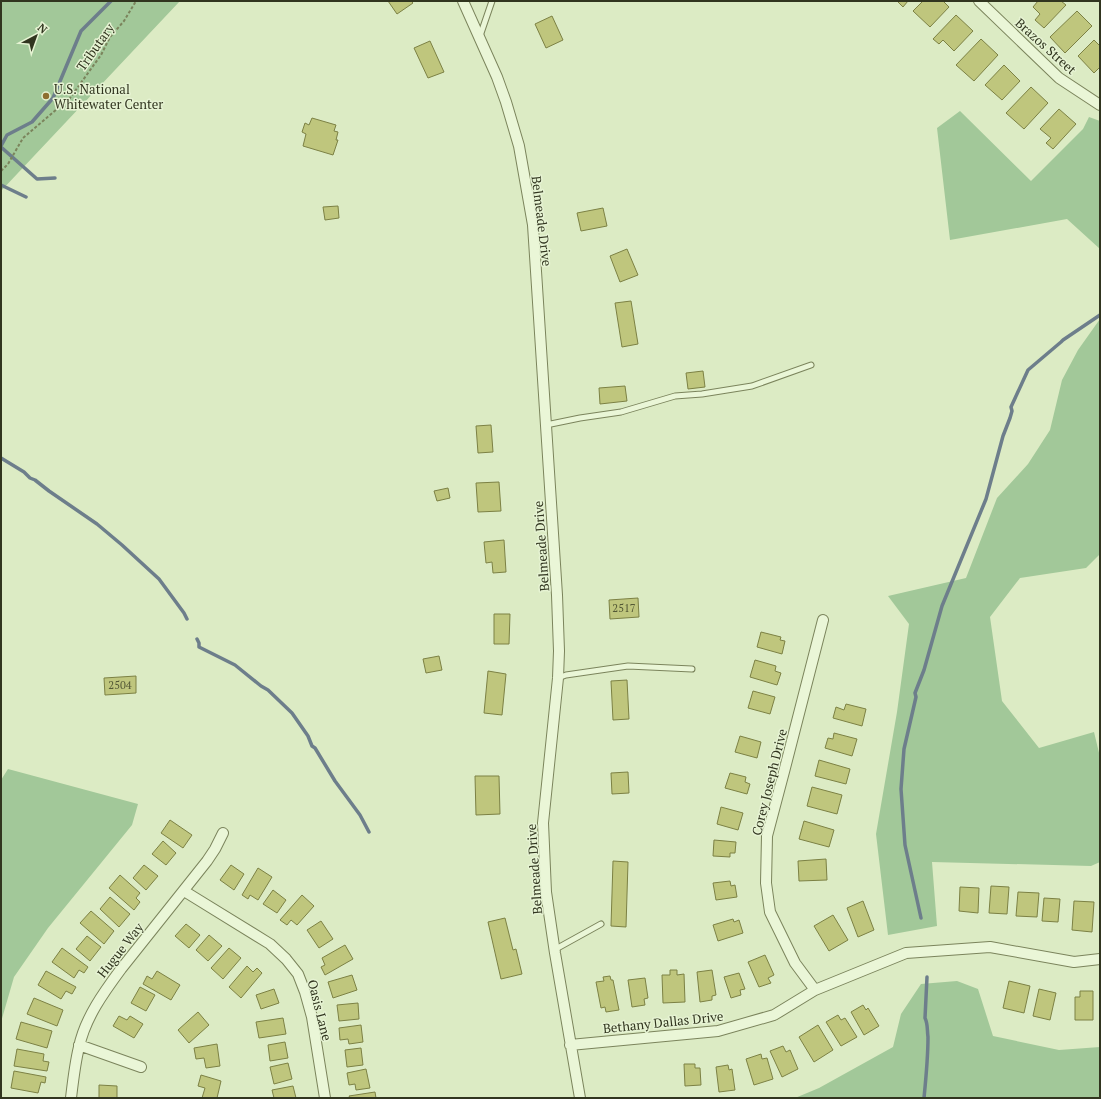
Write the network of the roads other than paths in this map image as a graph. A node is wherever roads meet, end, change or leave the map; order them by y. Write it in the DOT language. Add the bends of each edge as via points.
graph roads {
  1 [pos="463,1"];
  2 [pos="492,1"];
  3 [pos="979,1"];
  4 [pos="480,37"];
  5 [pos="1100,105"];
  6 [pos="811,365"];
  7 [pos="546,425"];
  8 [pos="823,620"];
  9 [pos="692,669"];
  10 [pos="558,678"];
  11 [pos="223,833"];
  12 [pos="184,891"];
  13 [pos="601,924"];
  14 [pos="554,950"];
  15 [pos="1100,959"];
  16 [pos="815,990"];
  17 [pos="79,1045"];
  18 [pos="570,1045"];
  19 [pos="141,1067"];
  20 [pos="71,1098"];
  21 [pos="324,1098"];
  22 [pos="580,1098"];
  1 -- 4 [label="street, Belmeade Drive"];
  2 -- 4 [label="lane"];
  3 -- 5 [label="street, Brazos Street" via="1059,78"];
  4 -- 7 [label="street, Belmeade Drive" via="519,146 531,218"];
  6 -- 7 [label="lane" via="752,386 674,396 621,412"];
  7 -- 10 [label="street, Belmeade Drive" via="557,595"];
  8 -- 16 [label="street, Corey Joseph Drive" via="767,836 766,883 770,912 795,963"];
  9 -- 10 [label="lane" via="628,666"];
  10 -- 14 [label="street, Belmeade Drive" via="543,823 546,892"];
  11 -- 12 [label="street, Hugue Way" via="207,861"];
  12 -- 17 [label="street, Hugue Way" via="107,987"];
  12 -- 21 [label="street, Oasis Lane" via="270,944 298,974 312,1018"];
  13 -- 14 [label="lane"];
  14 -- 18 [label="street, Belmeade Drive"];
  15 -- 16 [label="street, Bethany Dallas Drive" via="1074,962 990,947 906,952"];
  16 -- 18 [label="street, Bethany Dallas Drive" via="774,1015 718,1031"];
  17 -- 19 [label="street"];
  17 -- 20 [label="street, Hugue Way"];
  18 -- 22 [label="street, Belmeade Drive"];
}
